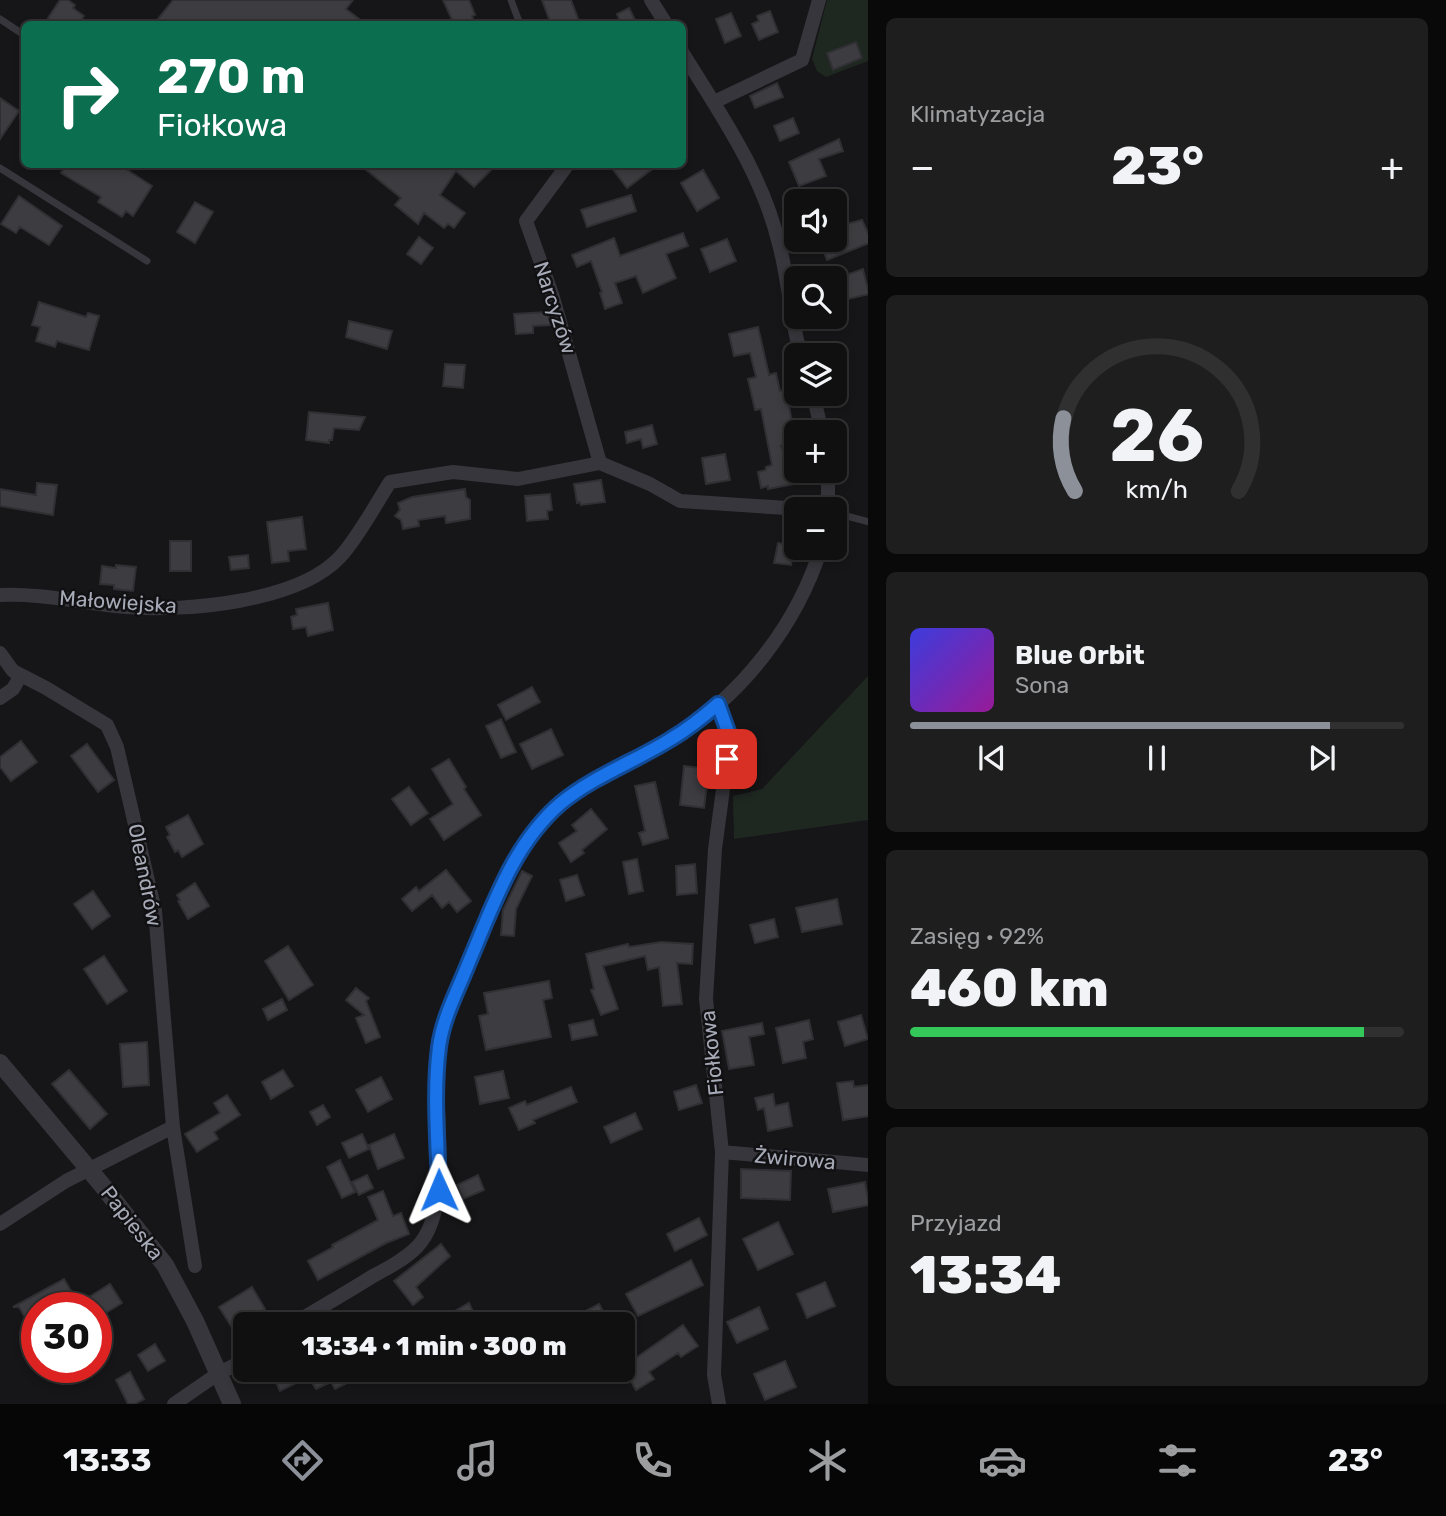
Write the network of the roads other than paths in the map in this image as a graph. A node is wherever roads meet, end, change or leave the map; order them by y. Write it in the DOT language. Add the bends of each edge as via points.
graph roads {
  1 [pos="511,0"];
  2 [pos="651,0"];
  3 [pos="819,0"];
  4 [pos="0,19"];
  5 [pos="519,21"];
  6 [pos="664,21"];
  7 [pos="21,34"];
  8 [pos="686,62"];
  9 [pos="714,102"];
  10 [pos="0,168"];
  11 [pos="565,168"];
  12 [pos="147,261"];
  13 [pos="799,343"];
  14 [pos="600,463"];
  15 [pos="784,508"];
  16 [pos="847,516"];
  17 [pos="868,522"];
  18 [pos="817,560"];
  19 [pos="0,595"];
  20 [pos="0,653"];
  21 [pos="21,675"];
  22 [pos="0,698"];
  23 [pos="718,704"];
  24 [pos="0,1063"];
  25 [pos="173,1127"];
  26 [pos="722,1152"];
  27 [pos="868,1165"];
  28 [pos="90,1170"];
  29 [pos="0,1224"];
  30 [pos="195,1266"];
  31 [pos="313,1312"];
  32 [pos="233,1366"];
  33 [pos="219,1373"];
  34 [pos="174,1404"];
  35 [pos="232,1404"];
  36 [pos="719,1404"];
  1 -- 5 [label="lane"];
  2 -- 6 [label="street"];
  3 -- 9 [label="street" via="802,60"];
  4 -- 7 [label="lane"];
  8 -- 9 [label="street"];
  9 -- 13 [label="street" via="764,194 780,244"];
  10 -- 12 [label="lane"];
  11 -- 14 [label="street, Narcyzów" via="526,220"];
  14 -- 15 [label="street" via="680,501"];
  14 -- 19 [label="street, Małowiejska" via="518,479 453,472 390,482 340,557 316,577 266,596 196,607 129,607"];
  16 -- 17 [label="lane"];
  18 -- 23 [label="street" via="806,589 759,661"];
  20 -- 21 [label="street, Oleandrów"];
  21 -- 22 [label="street" via="13,689"];
  21 -- 25 [label="street, Oleandrów" via="107,725 117,747 155,911"];
  23 -- 26 [label="street, Fiołkowa" via="730,737 715,849 706,999"];
  23 -- 31 [label="street" via="672,739 579,789 536,830 513,863 447,1014 439,1044 439,1190 432,1222 417,1247 396,1263"];
  24 -- 28 [label="street, Papieska"];
  25 -- 28 [label="street"];
  25 -- 30 [label="street, Oleandrów"];
  26 -- 27 [label="street, Żwirowa"];
  26 -- 36 [label="street, Fiołkowa" via="714,1375"];
  28 -- 29 [label="street"];
  28 -- 33 [label="street, Papieska" via="165,1265"];
  32 -- 33 [label="street"];
  33 -- 34 [label="street"];
  33 -- 35 [label="street, Papieska"];
}
